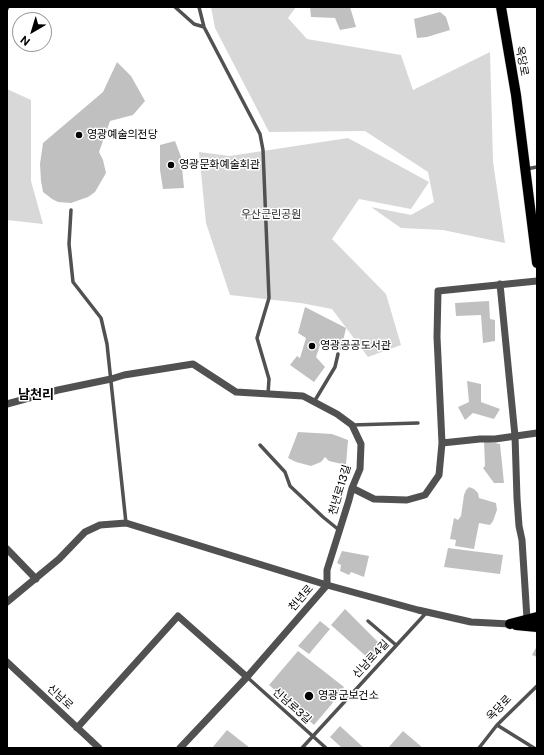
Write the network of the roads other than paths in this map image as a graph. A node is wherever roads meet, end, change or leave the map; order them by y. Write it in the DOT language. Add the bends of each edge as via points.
graph roads {
  1 [pos="174,7"];
  2 [pos="199,7"];
  3 [pos="501,7"];
  4 [pos="204,27"];
  5 [pos="537,167"];
  6 [pos="525,169"];
  7 [pos="72,210"];
  8 [pos="537,263"];
  9 [pos="537,281"];
  10 [pos="500,284"];
  11 [pos="338,354"];
  12 [pos="111,379"];
  13 [pos="268,394"];
  14 [pos="314,402"];
  15 [pos="7,404"];
  16 [pos="418,423"];
  17 [pos="352,425"];
  18 [pos="537,433"];
  19 [pos="515,436"];
  20 [pos="442,443"];
  21 [pos="260,445"];
  22 [pos="352,488"];
  23 [pos="126,523"];
  24 [pos="339,530"];
  25 [pos="7,548"];
  26 [pos="36,579"];
  27 [pos="327,585"];
  28 [pos="7,602"];
  29 [pos="427,612"];
  30 [pos="537,617"];
  31 [pos="527,619"];
  32 [pos="368,621"];
  33 [pos="510,624"];
  34 [pos="537,627"];
  35 [pos="396,645"];
  36 [pos="7,662"];
  37 [pos="246,677"];
  38 [pos="537,686"];
  39 [pos="497,725"];
  40 [pos="77,728"];
  41 [pos="313,736"];
  42 [pos="99,748"];
  43 [pos="180,748"];
  44 [pos="302,748"];
  45 [pos="326,748"];
  46 [pos="479,748"];
  47 [pos="534,748"];
  1 -- 4 [label="lane" via="194,24"];
  2 -- 4 [label="lane"];
  3 -- 6 [label="main road, 옥당로"];
  4 -- 13 [label="lane" via="260,134 263,150 269,298 257,338 269,379"];
  5 -- 6 [label="lane"];
  6 -- 8 [label="main road, 옥당로"];
  7 -- 12 [label="lane" via="69,244 73,282 101,318"];
  9 -- 10 [label="street"];
  10 -- 19 [label="street"];
  10 -- 20 [label="street" via="438,291 437,337"];
  11 -- 14 [label="lane" via="335,367"];
  12 -- 13 [label="street" via="193,364 236,392"];
  12 -- 15 [label="street"];
  12 -- 23 [label="lane"];
  13 -- 14 [label="street" via="303,396"];
  14 -- 17 [label="street"];
  16 -- 17 [label="lane"];
  17 -- 22 [label="street, 천년로13길" via="360,444 360,469"];
  18 -- 19 [label="street"];
  19 -- 20 [label="street"];
  19 -- 31 [label="street" via="517,498"];
  20 -- 22 [label="street" via="438,475 425,495 407,500 374,499"];
  21 -- 24 [label="lane" via="285,472 290,486"];
  22 -- 24 [label="street, 천년로13길"];
  23 -- 26 [label="street" via="100,525 85,532"];
  23 -- 27 [label="street"];
  24 -- 27 [label="street, 천년로13길" via="327,570"];
  25 -- 26 [label="street"];
  26 -- 28 [label="street"];
  27 -- 29 [label="street, 천년로"];
  27 -- 37 [label="street, 천년로"];
  29 -- 33 [label="street, 천년로" via="472,622"];
  29 -- 35 [label="lane, 신남로4길"];
  30 -- 31 [label="main road"];
  31 -- 33 [label="main road"];
  32 -- 35 [label="lane"];
  33 -- 34 [label="main road"];
  35 -- 41 [label="lane, 신남로4길"];
  36 -- 40 [label="street, 신남로"];
  37 -- 40 [label="street" via="178,616"];
  37 -- 41 [label="lane, 신남로3길"];
  37 -- 43 [label="street, 천년로"];
  38 -- 39 [label="lane, 옥당로"];
  39 -- 46 [label="lane, 옥당로"];
  39 -- 47 [label="lane"];
  40 -- 42 [label="street, 신남로"];
  41 -- 44 [label="lane, 신남로4길"];
  41 -- 45 [label="lane, 신남로3길"];
}
